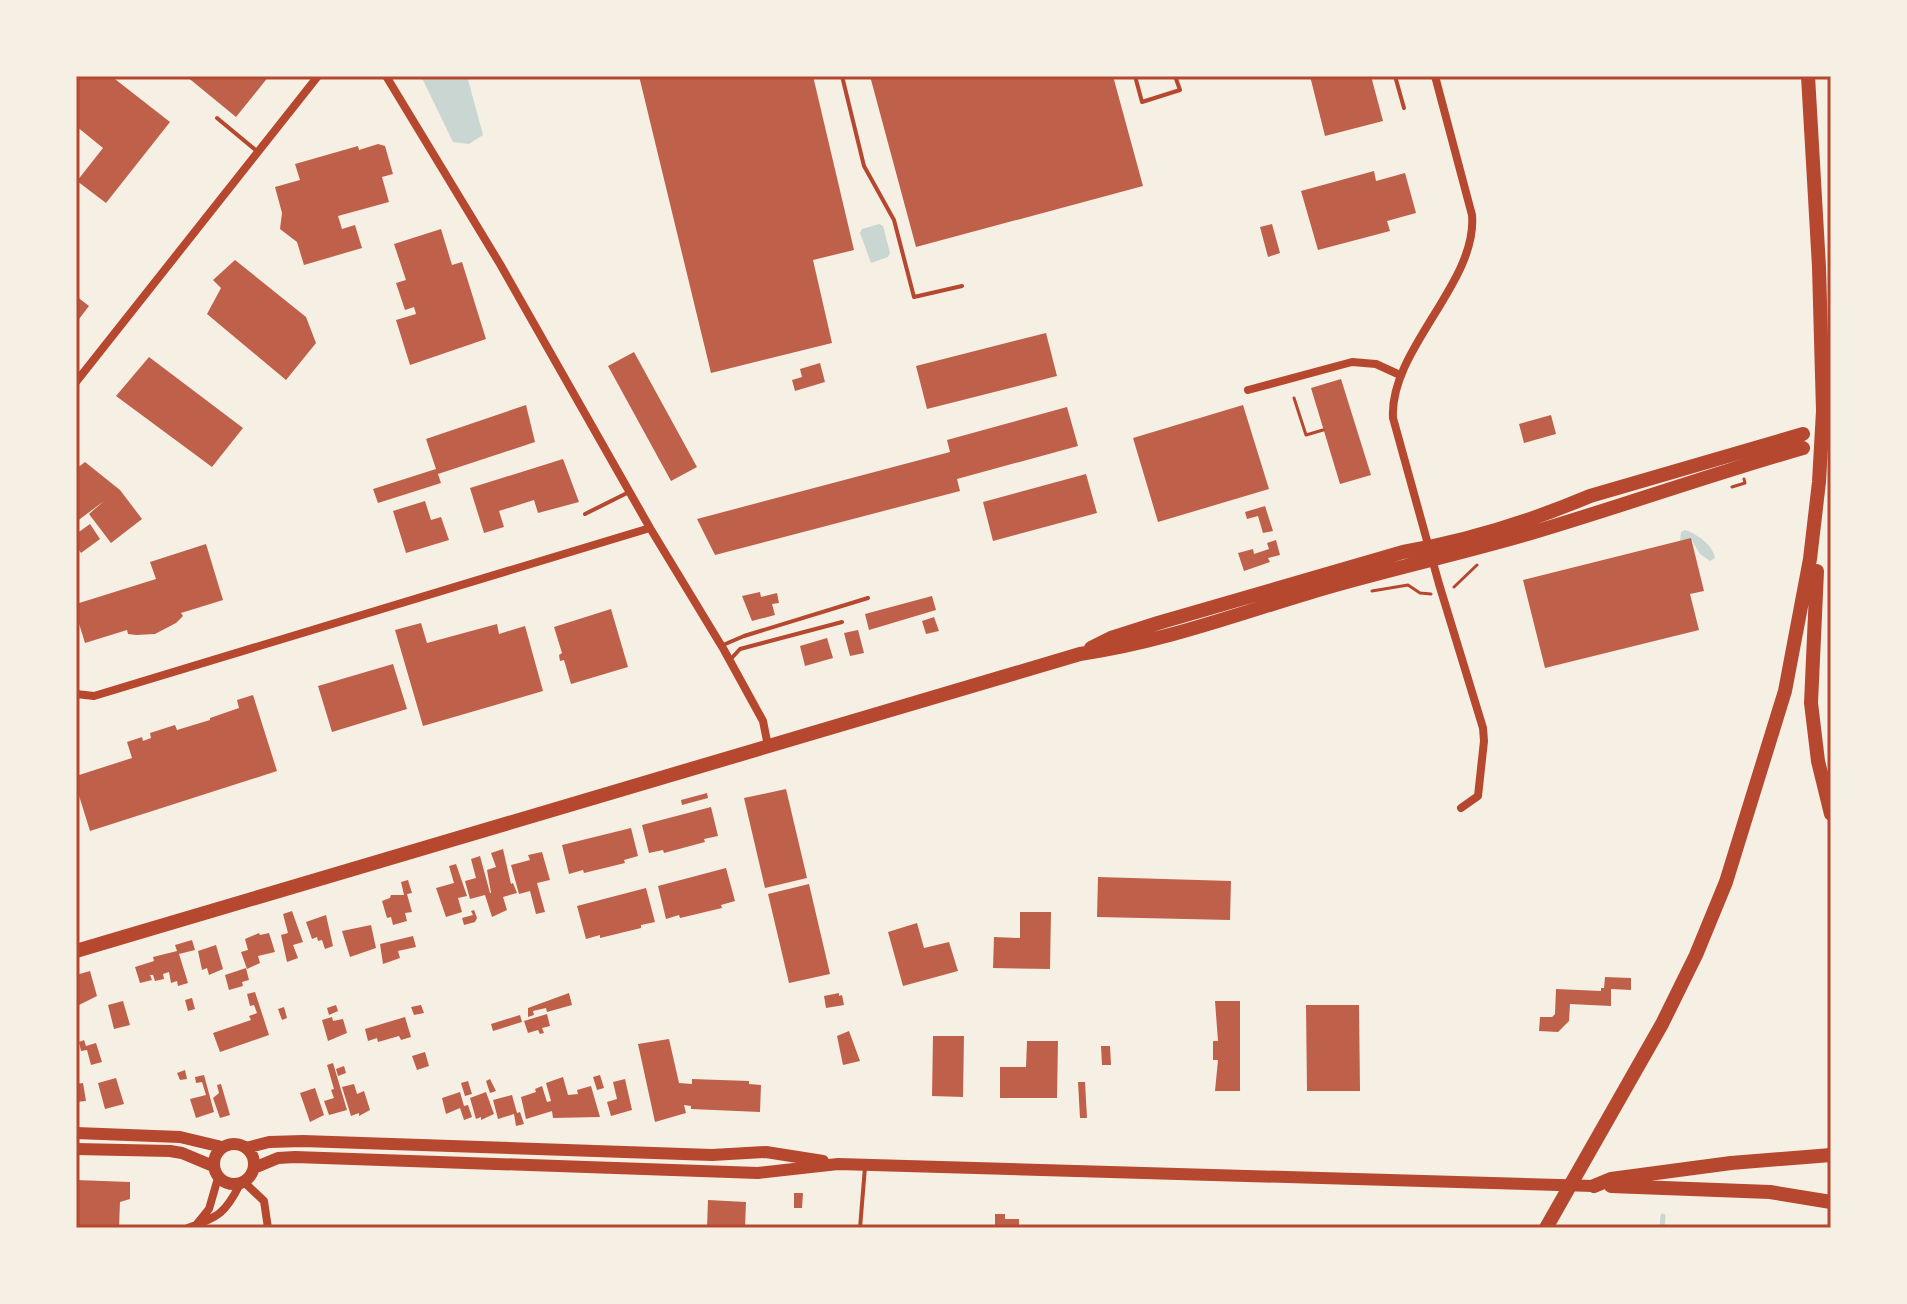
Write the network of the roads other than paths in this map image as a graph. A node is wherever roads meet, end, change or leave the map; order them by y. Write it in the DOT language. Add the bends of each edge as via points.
graph roads {
  1 [pos="386,76"];
  2 [pos="842,76"];
  3 [pos="1135,76"];
  4 [pos="1175,76"];
  5 [pos="1395,76"];
  6 [pos="1435,76"];
  7 [pos="1808,76"];
  8 [pos="315,78"];
  9 [pos="1404,108"];
  10 [pos="217,118"];
  11 [pos="258,152"];
  12 [pos="962,286"];
  13 [pos="1400,375"];
  14 [pos="76,382"];
  15 [pos="1248,390"];
  16 [pos="1819,482"];
  17 [pos="629,492"];
  18 [pos="585,514"];
  19 [pos="650,528"];
  20 [pos="1430,553"];
  21 [pos="868,598"];
  22 [pos="842,622"];
  23 [pos="721,646"];
  24 [pos="729,661"];
  25 [pos="76,694"];
  26 [pos="768,746"];
  27 [pos="1461,808"];
  28 [pos="1831,814"];
  29 [pos="76,951"];
  30 [pos="76,1133"];
  31 [pos="222,1147"];
  32 [pos="246,1148"];
  33 [pos="76,1149"];
  34 [pos="1831,1155"];
  35 [pos="838,1164"];
  36 [pos="865,1164"];
  37 [pos="254,1168"];
  38 [pos="216,1172"];
  39 [pos="242,1183"];
  40 [pos="1594,1186"];
  41 [pos="1831,1202"];
  42 [pos="192,1227"];
  43 [pos="1547,1227"];
  44 [pos="268,1228"];
  45 [pos="860,1228"];
  1 -- 17 [label="street"];
  2 -- 12 [label="lane" via="864,166 894,220 914,297"];
  3 -- 4 [label="lane" via="1142,102 1180,90"];
  5 -- 9 [label="lane"];
  6 -- 13 [label="street" via="1473,228 1459,267"];
  7 -- 16 [label="main road" via="1823,411"];
  8 -- 11 [label="street"];
  10 -- 11 [label="lane"];
  11 -- 14 [label="street"];
  13 -- 15 [label="street" via="1376,364 1352,362"];
  13 -- 20 [label="street" via="1393,418"];
  16 -- 28 [label="main road" via="1811,703"];
  16 -- 43 [label="main road" via="1785,691 1726,882 1662,1024"];
  17 -- 18 [label="lane"];
  17 -- 19 [label="street"];
  19 -- 23 [label="street"];
  19 -- 25 [label="street" via="94,696"];
  20 -- 20 [label="main road" via="1449,557 1713,477 1803,441 1590,496"];
  20 -- 26 [label="main road" via="1392,555 1158,623 1080,654"];
  20 -- 27 [label="street" via="1483,728 1478,796"];
  21 -- 23 [label="lane"];
  22 -- 24 [label="lane" via="740,649"];
  23 -- 24 [label="street"];
  24 -- 26 [label="street" via="763,721"];
  26 -- 29 [label="main road"];
  30 -- 31 [label="main road" via="180,1137"];
  31 -- 32 [label="main road"];
  31 -- 38 [label="main road" via="215,1155"];
  32 -- 35 [label="main road" via="303,1141 712,1155 766,1152"];
  32 -- 37 [label="main road"];
  33 -- 38 [label="main road" via="170,1151"];
  34 -- 40 [label="main road" via="1731,1163 1611,1179"];
  35 -- 36 [label="main road"];
  35 -- 37 [label="main road" via="758,1173 295,1157"];
  36 -- 40 [label="main road"];
  36 -- 45 [label="lane"];
  37 -- 39 [label="main road"];
  38 -- 39 [label="main road" via="228,1184"];
  38 -- 42 [label="street" via="209,1209"];
  39 -- 42 [label="street" via="219,1216"];
  39 -- 44 [label="street" via="264,1201"];
  40 -- 41 [label="main road" via="1770,1192"];
}
